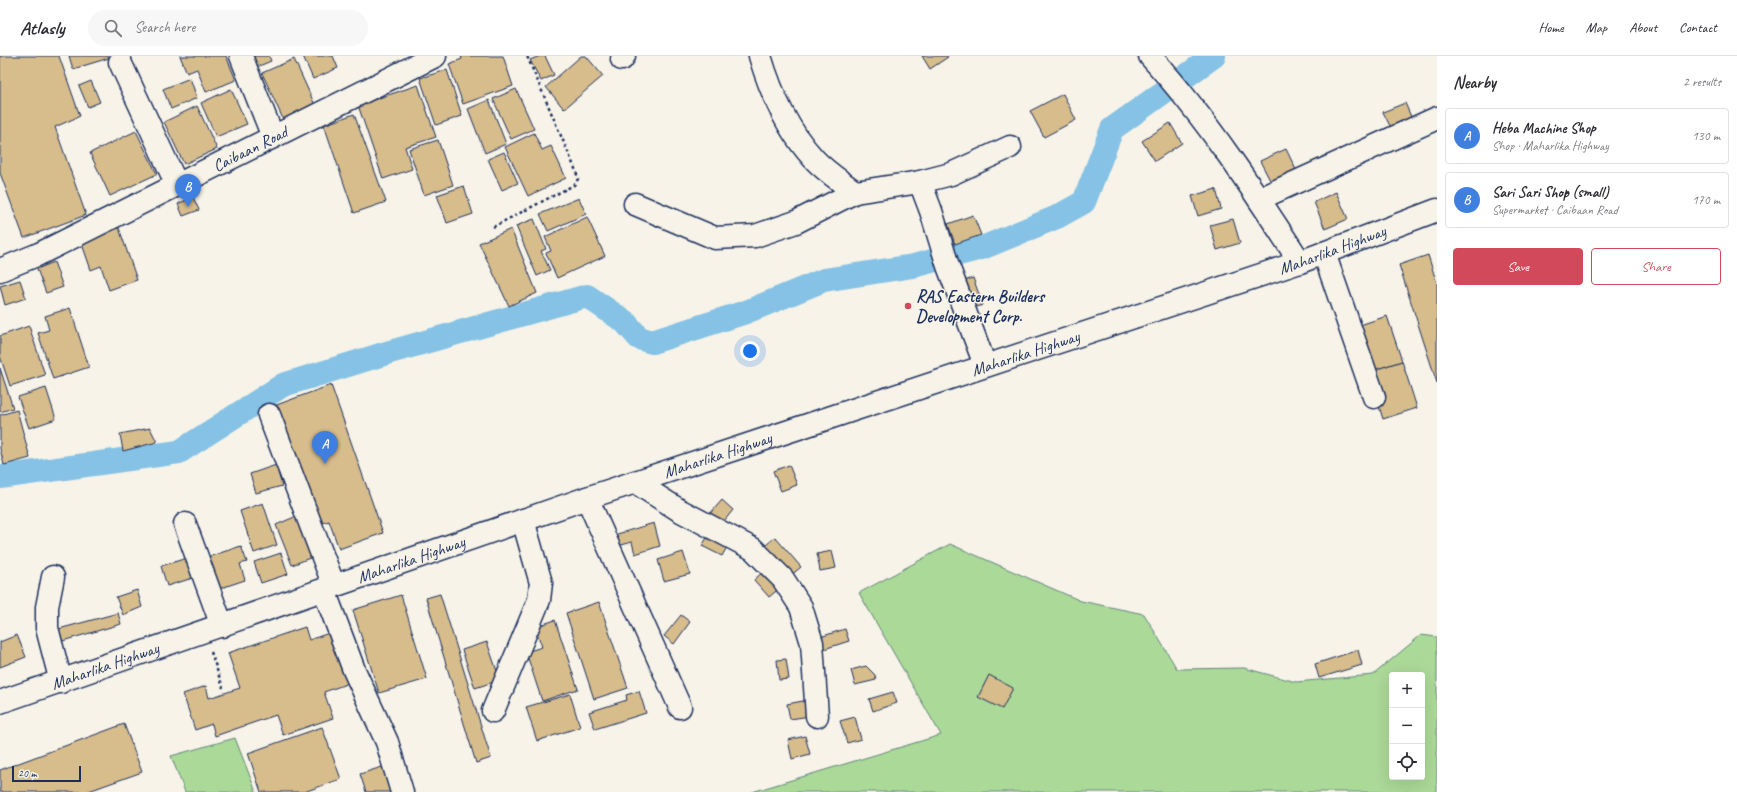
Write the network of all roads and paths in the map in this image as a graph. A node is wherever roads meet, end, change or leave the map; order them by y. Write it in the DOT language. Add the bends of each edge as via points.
graph roads {
  1 [pos="241,56"];
  2 [pos="434,56"];
  3 [pos="528,56"];
  4 [pos="760,56"];
  5 [pos="1154,60"];
  6 [pos="120,62"];
  7 [pos="1437,118"];
  8 [pos="273,137"];
  9 [pos="1010,147"];
  10 [pos="920,182"];
  11 [pos="177,185"];
  12 [pos="855,192"];
  13 [pos="1259,199"];
  14 [pos="635,204"];
  15 [pos="1437,210"];
  16 [pos="493,226"];
  17 [pos="1324,253"];
  18 [pos="1300,262"];
  19 [pos="0,270"];
  20 [pos="986,365"];
  21 [pos="1374,397"];
  22 [pos="269,415"];
  23 [pos="634,482"];
  24 [pos="587,498"];
  25 [pos="523,520"];
  26 [pos="185,524"];
  27 [pos="53,578"];
  28 [pos="329,588"];
  29 [pos="213,629"];
  30 [pos="61,682"];
  31 [pos="223,688"];
  32 [pos="0,702"];
  33 [pos="680,707"];
  34 [pos="492,710"];
  35 [pos="817,716"];
  36 [pos="402,792"];
  1 -- 8 [label="main road"];
  2 -- 8 [label="main road, Caibaan Road"];
  3 -- 16 [label="path" via="578,179 574,185"];
  4 -- 12 [label="main road" via="791,129 815,160"];
  5 -- 13 [label="main road" via="1182,93"];
  6 -- 11 [label="main road"];
  7 -- 13 [label="main road"];
  8 -- 11 [label="main road, Caibaan Road"];
  9 -- 10 [label="main road" via="951,174"];
  10 -- 12 [label="main road"];
  10 -- 20 [label="main road"];
  11 -- 19 [label="main road, Caibaan Road" via="39,254"];
  12 -- 14 [label="main road" via="796,222 755,236 716,238"];
  13 -- 18 [label="main road"];
  15 -- 17 [label="main road, Maharlika Highway"];
  17 -- 18 [label="main road, Maharlika Highway"];
  17 -- 21 [label="main road"];
  18 -- 20 [label="main road, Maharlika Highway"];
  20 -- 23 [label="main road, Maharlika Highway"];
  22 -- 28 [label="main road"];
  23 -- 24 [label="main road, Maharlika Highway"];
  23 -- 35 [label="main road" via="679,510 753,549 783,579 800,607 812,643"];
  24 -- 25 [label="main road, Maharlika Highway"];
  24 -- 33 [label="main road"];
  25 -- 28 [label="main road, Maharlika Highway"];
  25 -- 34 [label="main road" via="541,583 539,600"];
  26 -- 29 [label="main road"];
  27 -- 30 [label="main road" via="47,607 47,628"];
  28 -- 29 [label="main road, Maharlika Highway"];
  28 -- 36 [label="main road" via="354,670 387,742"];
  29 -- 30 [label="main road, Maharlika Highway"];
  29 -- 31 [label="path"];
  30 -- 32 [label="main road, Maharlika Highway"];
}
